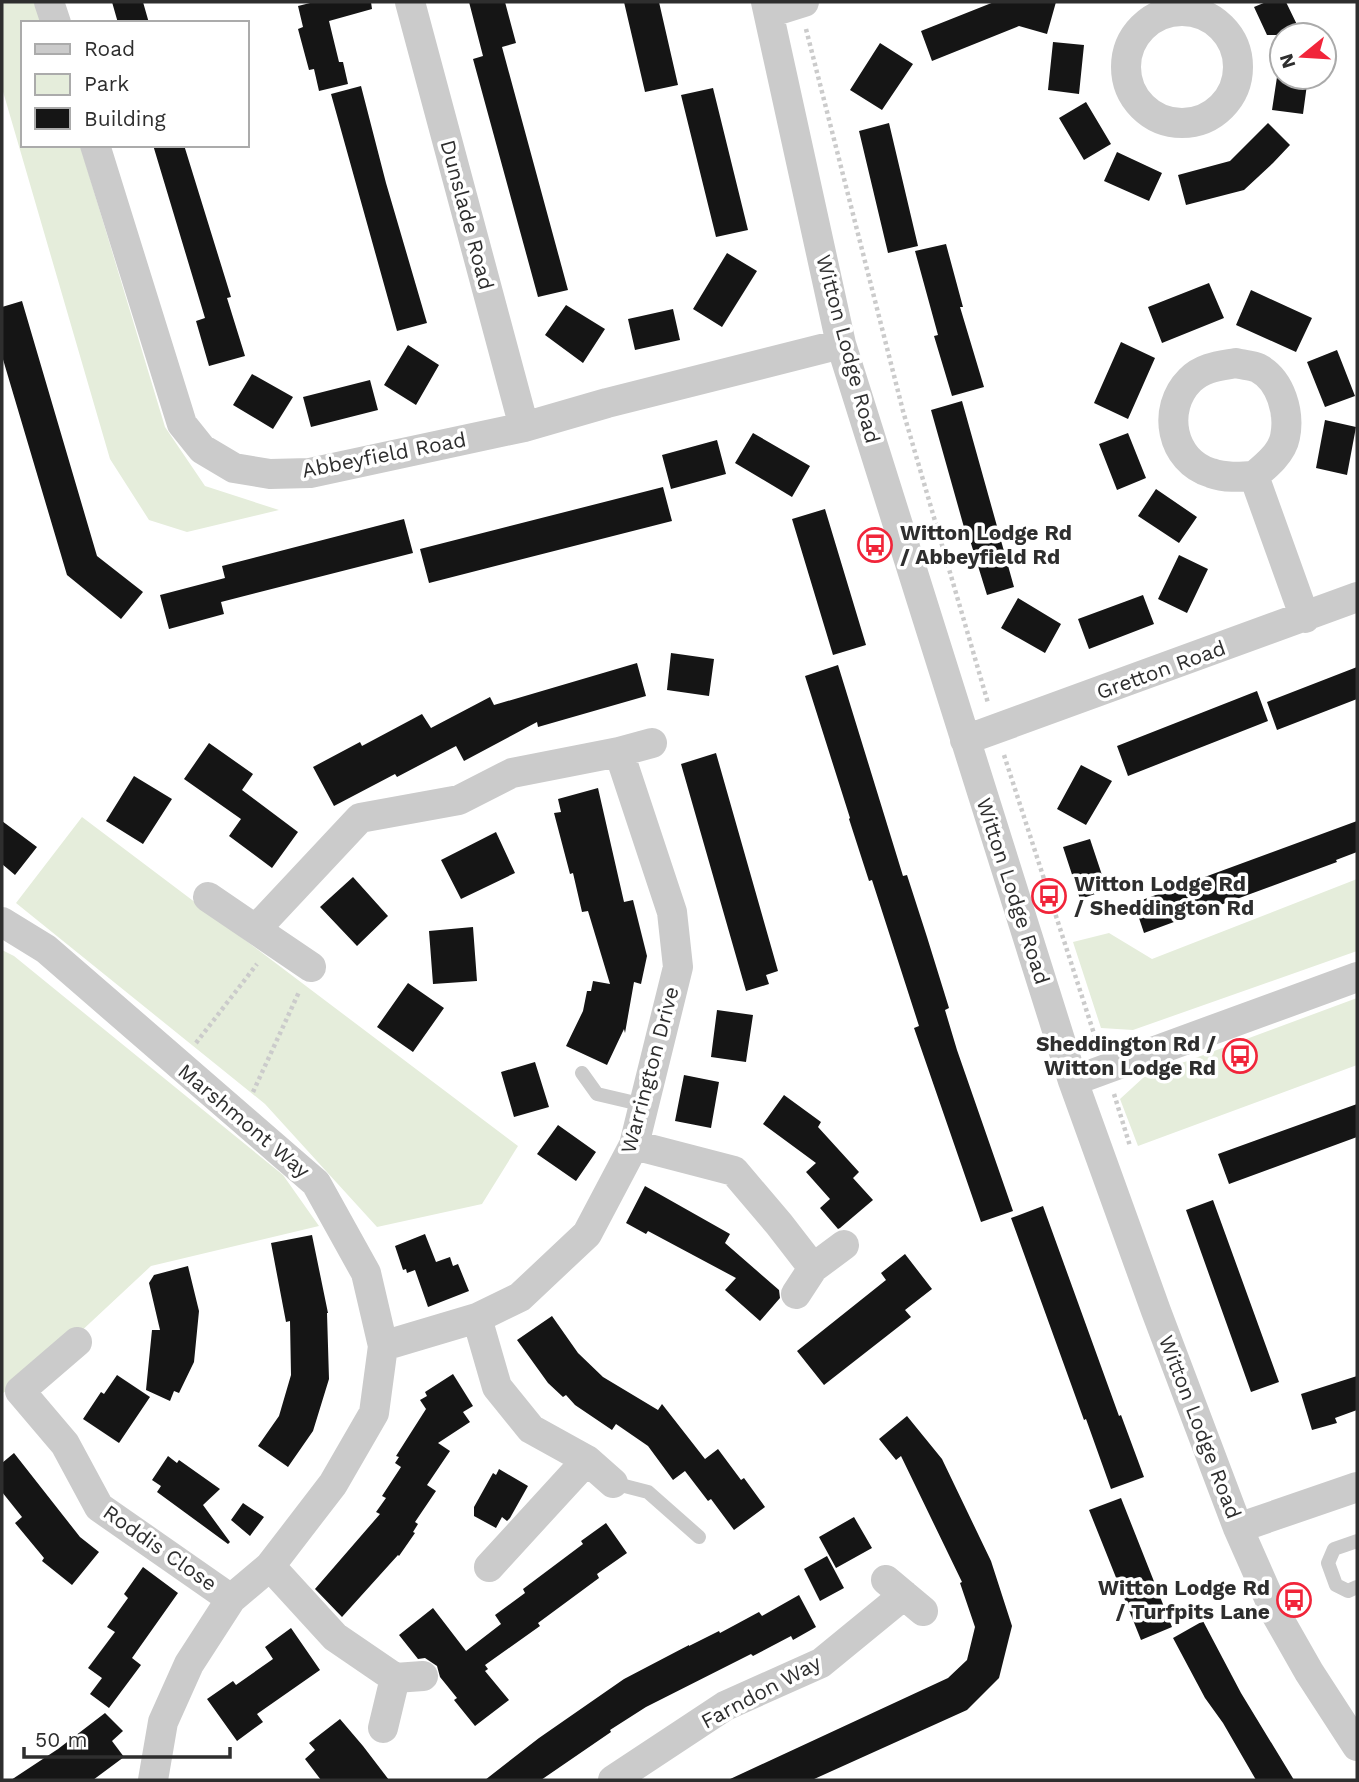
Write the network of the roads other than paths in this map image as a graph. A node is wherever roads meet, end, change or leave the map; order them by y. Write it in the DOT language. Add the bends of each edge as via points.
graph roads {
  1 [pos="49,2"];
  2 [pos="410,2"];
  3 [pos="802,2"];
  4 [pos="767,8"];
  5 [pos="55,21"];
  6 [pos="95,147"];
  7 [pos="841,344"];
  8 [pos="524,427"];
  9 [pos="1254,476"];
  10 [pos="1357,597"];
  11 [pos="1305,618"];
  12 [pos="965,740"];
  13 [pos="652,743"];
  14 [pos="619,752"];
  15 [pos="208,897"];
  16 [pos="2,922"];
  17 [pos="265,935"];
  18 [pos="311,967"];
  19 [pos="1357,977"];
  20 [pos="582,1073"];
  21 [pos="1073,1081"];
  22 [pos="644,1105"];
  23 [pos="634,1145"];
  24 [pos="844,1245"];
  25 [pos="813,1268"];
  26 [pos="796,1294"];
  27 [pos="477,1318"];
  28 [pos="78,1342"];
  29 [pos="383,1346"];
  30 [pos="587,1460"];
  31 [pos="614,1483"];
  32 [pos="1357,1487"];
  33 [pos="1238,1528"];
  34 [pos="699,1537"];
  35 [pos="1357,1541"];
  36 [pos="270,1566"];
  37 [pos="489,1567"];
  38 [pos="1357,1587"];
  39 [pos="904,1595"];
  40 [pos="231,1599"];
  41 [pos="383,1728"];
  42 [pos="1357,1746"];
  43 [pos="153,1780"];
  44 [pos="612,1780"];
  1 -- 5 [label="street"];
  2 -- 8 [label="street, Dunslade Road"];
  3 -- 4 [label="street"];
  4 -- 7 [label="street, Witton Lodge Road"];
  6 -- 8 [label="street, Abbeyfield Road" via="182,424 202,449 234,468 270,474 310,472"];
  7 -- 8 [label="street, Abbeyfield Road"];
  7 -- 12 [label="street, Witton Lodge Road"];
  9 -- 11 [label="street"];
  10 -- 11 [label="street, Gretton Road"];
  11 -- 12 [label="street, Gretton Road"];
  12 -- 21 [label="street, Witton Lodge Road"];
  13 -- 14 [label="street"];
  14 -- 17 [label="street" via="512,773 459,800 360,818"];
  14 -- 22 [label="street, Warrington Drive" via="672,912 678,967"];
  15 -- 17 [label="street"];
  16 -- 29 [label="street, Marshmont Way" via="46,949 316,1182 366,1273"];
  17 -- 18 [label="street"];
  19 -- 21 [label="street"];
  20 -- 22 [label="lane" via="597,1094"];
  21 -- 33 [label="street, Witton Lodge Road"];
  22 -- 23 [label="street, Warrington Drive"];
  23 -- 25 [label="street" via="734,1171"];
  23 -- 27 [label="street, Warrington Drive" via="587,1234 520,1297"];
  24 -- 25 [label="street"];
  25 -- 26 [label="street"];
  27 -- 29 [label="street, Warrington Drive"];
  27 -- 30 [label="street" via="497,1387 531,1430"];
  28 -- 40 [label="street, Roddis Close" via="12,1399 65,1444 99,1507"];
  29 -- 36 [label="street, Marshmont Way" via="374,1413 333,1484"];
  30 -- 31 [label="street"];
  30 -- 37 [label="street"];
  31 -- 34 [label="lane" via="648,1492"];
  32 -- 33 [label="street"];
  33 -- 42 [label="street, Witton Lodge Road" via="1276,1614"];
  35 -- 38 [label="lane" via="1334,1549 1328,1563 1336,1585 1348,1591"];
  36 -- 40 [label="street, Marshmont Way"];
  36 -- 41 [label="street" via="335,1637 409,1677"];
  39 -- 44 [label="street, Farndon Way" via="821,1662 725,1706"];
  40 -- 43 [label="street, Marshmont Way" via="189,1664 163,1723"];
}
